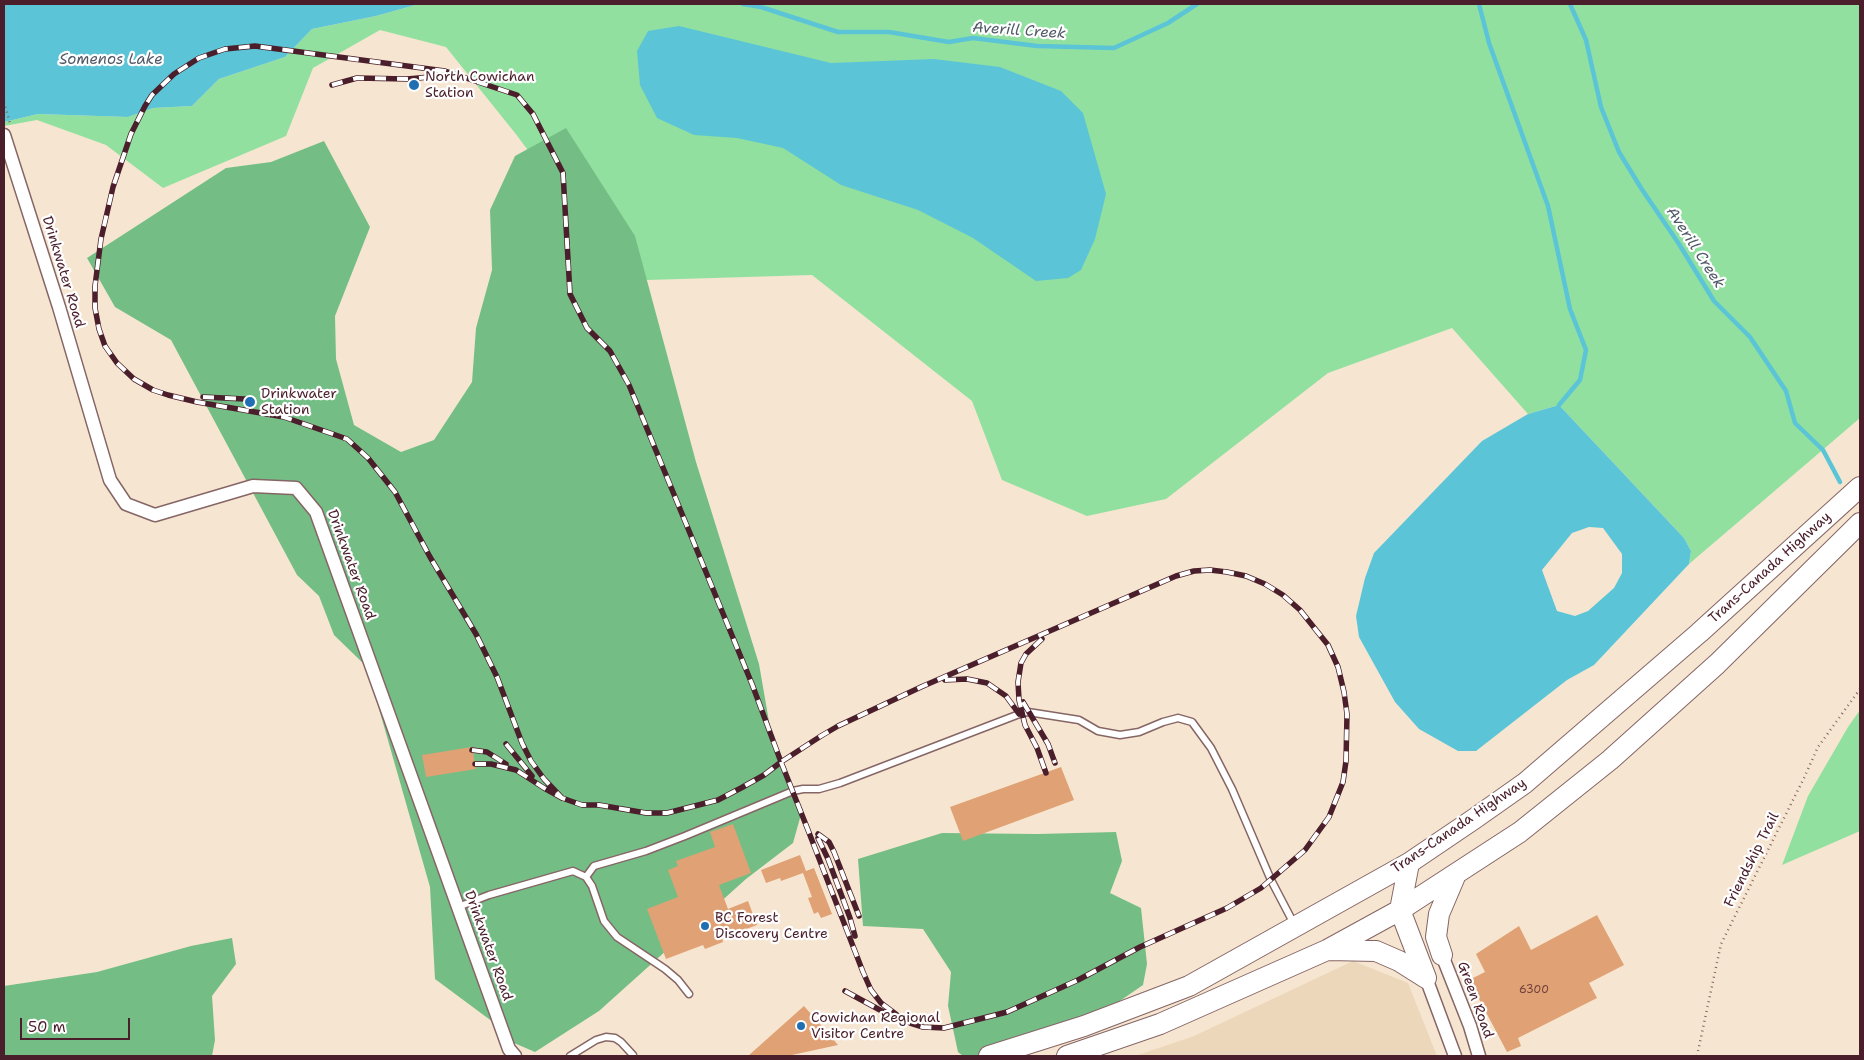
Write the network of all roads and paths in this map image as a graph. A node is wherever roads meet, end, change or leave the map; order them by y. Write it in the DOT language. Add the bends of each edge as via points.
graph roads {
  1 [pos="4,135"];
  2 [pos="1860,487"];
  3 [pos="1860,523"];
  4 [pos="1860,689"];
  5 [pos="1409,863"];
  6 [pos="1456,874"];
  7 [pos="586,877"];
  8 [pos="458,907"];
  9 [pos="1400,910"];
  10 [pos="1296,927"];
  11 [pos="1327,950"];
  12 [pos="1442,955"];
  13 [pos="1426,978"];
  14 [pos="689,994"];
  15 [pos="511,1054"];
  16 [pos="634,1055"];
  17 [pos="570,1056"];
  18 [pos="989,1056"];
  19 [pos="1067,1056"];
  20 [pos="1456,1056"];
  21 [pos="1479,1056"];
  22 [pos="1697,1056"];
  1 -- 8 [label="street, Drinkwater Road" via="110,480 126,504 155,515 253,486 296,488 316,512"];
  2 -- 5 [label="highway, Trans-Canada Highway" via="1699,633 1525,783"];
  3 -- 6 [label="highway, Trans-Canada Highway" via="1717,664 1610,760 1520,832"];
  4 -- 22 [label="path, Friendship Trail" via="1818,747 1721,944"];
  5 -- 9 [label="highway"];
  5 -- 10 [label="highway, Trans-Canada Highway"];
  6 -- 9 [label="highway, Trans-Canada Highway"];
  6 -- 12 [label="highway" via="1439,914 1436,937"];
  7 -- 8 [label="lane" via="573,871 560,874"];
  7 -- 10 [label="lane" via="594,866 646,851 793,791 840,783 1022,713 1079,720 1098,731 1120,735 1178,718 1192,722 1211,748"];
  7 -- 14 [label="lane" via="604,921 617,937 665,969"];
  8 -- 15 [label="street, Drinkwater Road"];
  9 -- 11 [label="highway, Trans-Canada Highway"];
  9 -- 13 [label="highway"];
  10 -- 18 [label="highway, Trans-Canada Highway" via="1189,986 1084,1026"];
  11 -- 13 [label="highway" via="1376,951"];
  11 -- 19 [label="highway, Trans-Canada Highway" via="1160,1024"];
  12 -- 21 [label="street, Green Road"];
  13 -- 20 [label="street"];
  16 -- 17 [label="lane" via="615,1038 606,1037"];
}
